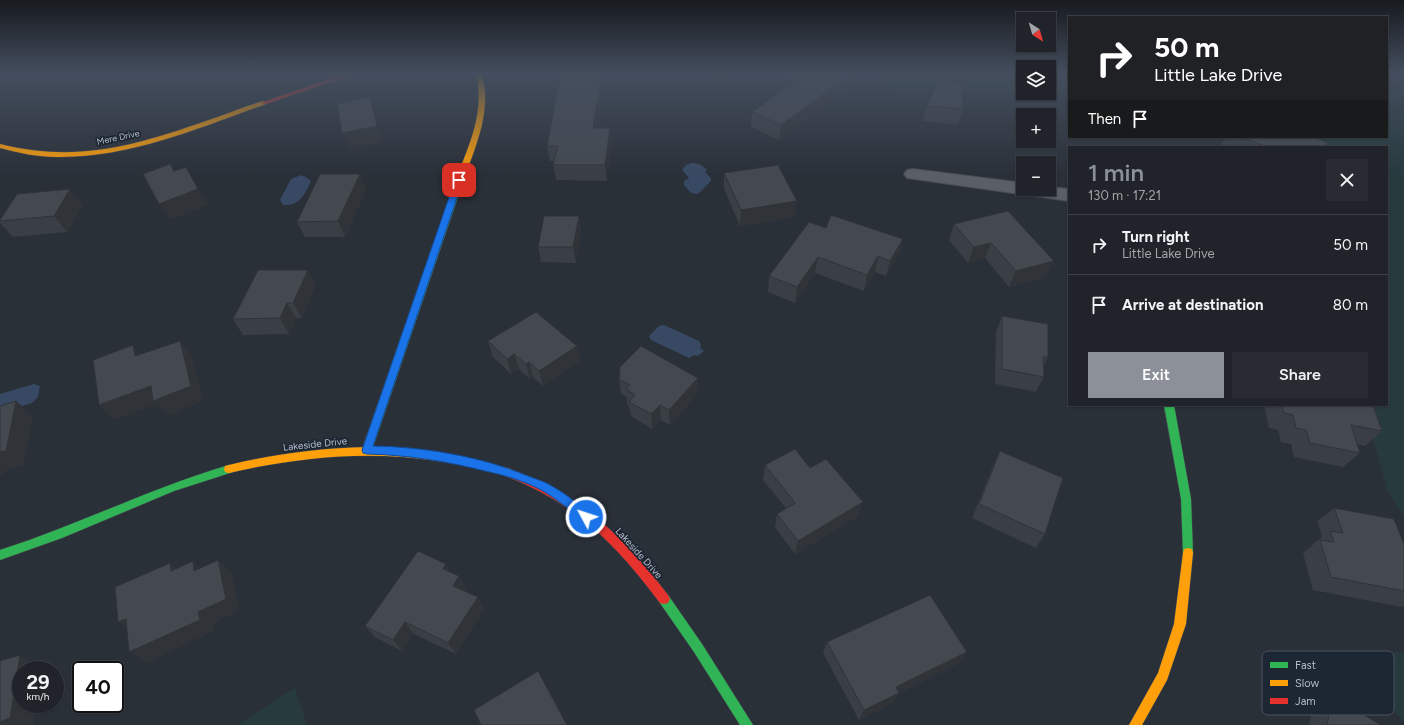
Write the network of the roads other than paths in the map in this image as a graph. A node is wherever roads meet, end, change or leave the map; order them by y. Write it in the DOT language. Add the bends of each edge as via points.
graph roads {
  1 [pos="250,108"];
  2 [pos="482,108"];
  3 [pos="0,146"];
  4 [pos="913,174"];
  5 [pos="1068,195"];
  6 [pos="1169,406"];
  7 [pos="367,450"];
  8 [pos="0,555"];
  9 [pos="747,725"];
  10 [pos="1135,725"];
  1 -- 3 [label="street, Mere Drive" via="151,140 110,149 70,154 34,154"];
  2 -- 7 [label="street"];
  4 -- 5 [label="street"];
  6 -- 10 [label="street" via="1186,499 1188,547 1180,624 1162,676"];
  7 -- 8 [label="street, Lakeside Drive" via="316,452 260,461 201,477 140,499 48,539"];
  7 -- 9 [label="street, Lakeside Drive" via="396,450 448,457 507,472 546,487 566,501 605,533 644,573 679,619"];
}
